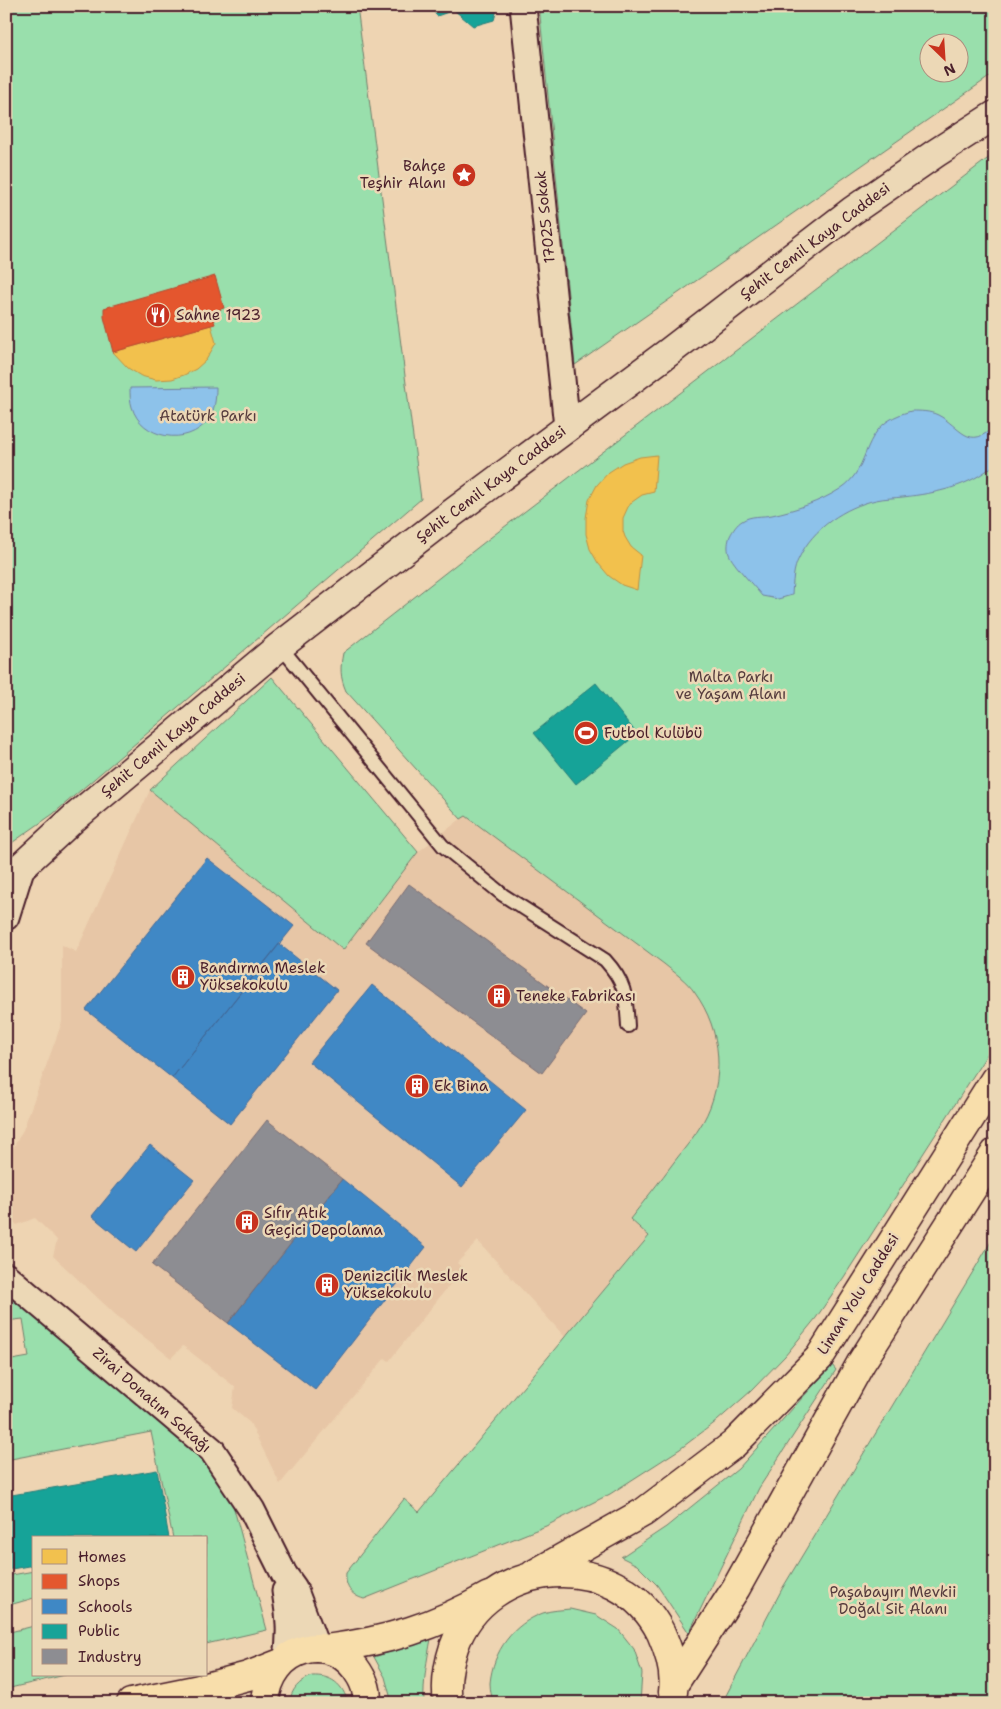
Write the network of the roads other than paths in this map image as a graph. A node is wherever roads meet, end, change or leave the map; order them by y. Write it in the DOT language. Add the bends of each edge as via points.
graph roads {
  1 [pos="523,6"];
  2 [pos="995,115"];
  3 [pos="568,427"];
  4 [pos="280,646"];
  5 [pos="14,871"];
  6 [pos="6,917"];
  7 [pos="628,1026"];
  8 [pos="995,1079"];
  9 [pos="995,1153"];
  10 [pos="6,1276"];
  11 [pos="284,1574"];
  12 [pos="534,1574"];
  13 [pos="502,1588"];
  14 [pos="321,1649"];
  15 [pos="284,1660"];
  16 [pos="673,1693"];
  17 [pos="131,1703"];
  18 [pos="265,1703"];
  19 [pos="366,1703"];
  20 [pos="448,1703"];
  1 -- 3 [label="street, 17025 Sokak"];
  2 -- 3 [label="street, Şehit Cemil Kaya Caddesi" via="852,211"];
  3 -- 4 [label="street, Şehit Cemil Kaya Caddesi"];
  4 -- 5 [label="street, Şehit Cemil Kaya Caddesi"];
  4 -- 7 [label="lane" via="443,846 504,895 605,960 617,973 626,999"];
  5 -- 6 [label="street"];
  8 -- 12 [label="main road, Liman Yolu Caddesi" via="819,1358 734,1444 644,1512"];
  9 -- 16 [label="main road" via="861,1363 736,1588"];
  10 -- 11 [label="street, Zirai Donatım Sokağı" via="212,1450 252,1510"];
  11 -- 14 [label="street, Zirai Donatım Sokağı" via="294,1588"];
  11 -- 15 [label="street, Zirai Donatım Sokağı" via="290,1618 290,1638"];
  12 -- 13 [label="main road"];
  12 -- 16 [label="main road" via="568,1572 601,1579 631,1596 654,1620 669,1650"];
  13 -- 14 [label="main road" via="429,1626 365,1644"];
  13 -- 20 [label="main road" via="477,1607 459,1634 448,1664"];
  14 -- 15 [label="main road" via="307,1650"];
  14 -- 19 [label="main road" via="342,1656 355,1667 364,1682"];
  15 -- 17 [label="main road" via="248,1676"];
  15 -- 18 [label="main road" via="271,1675"];
}
